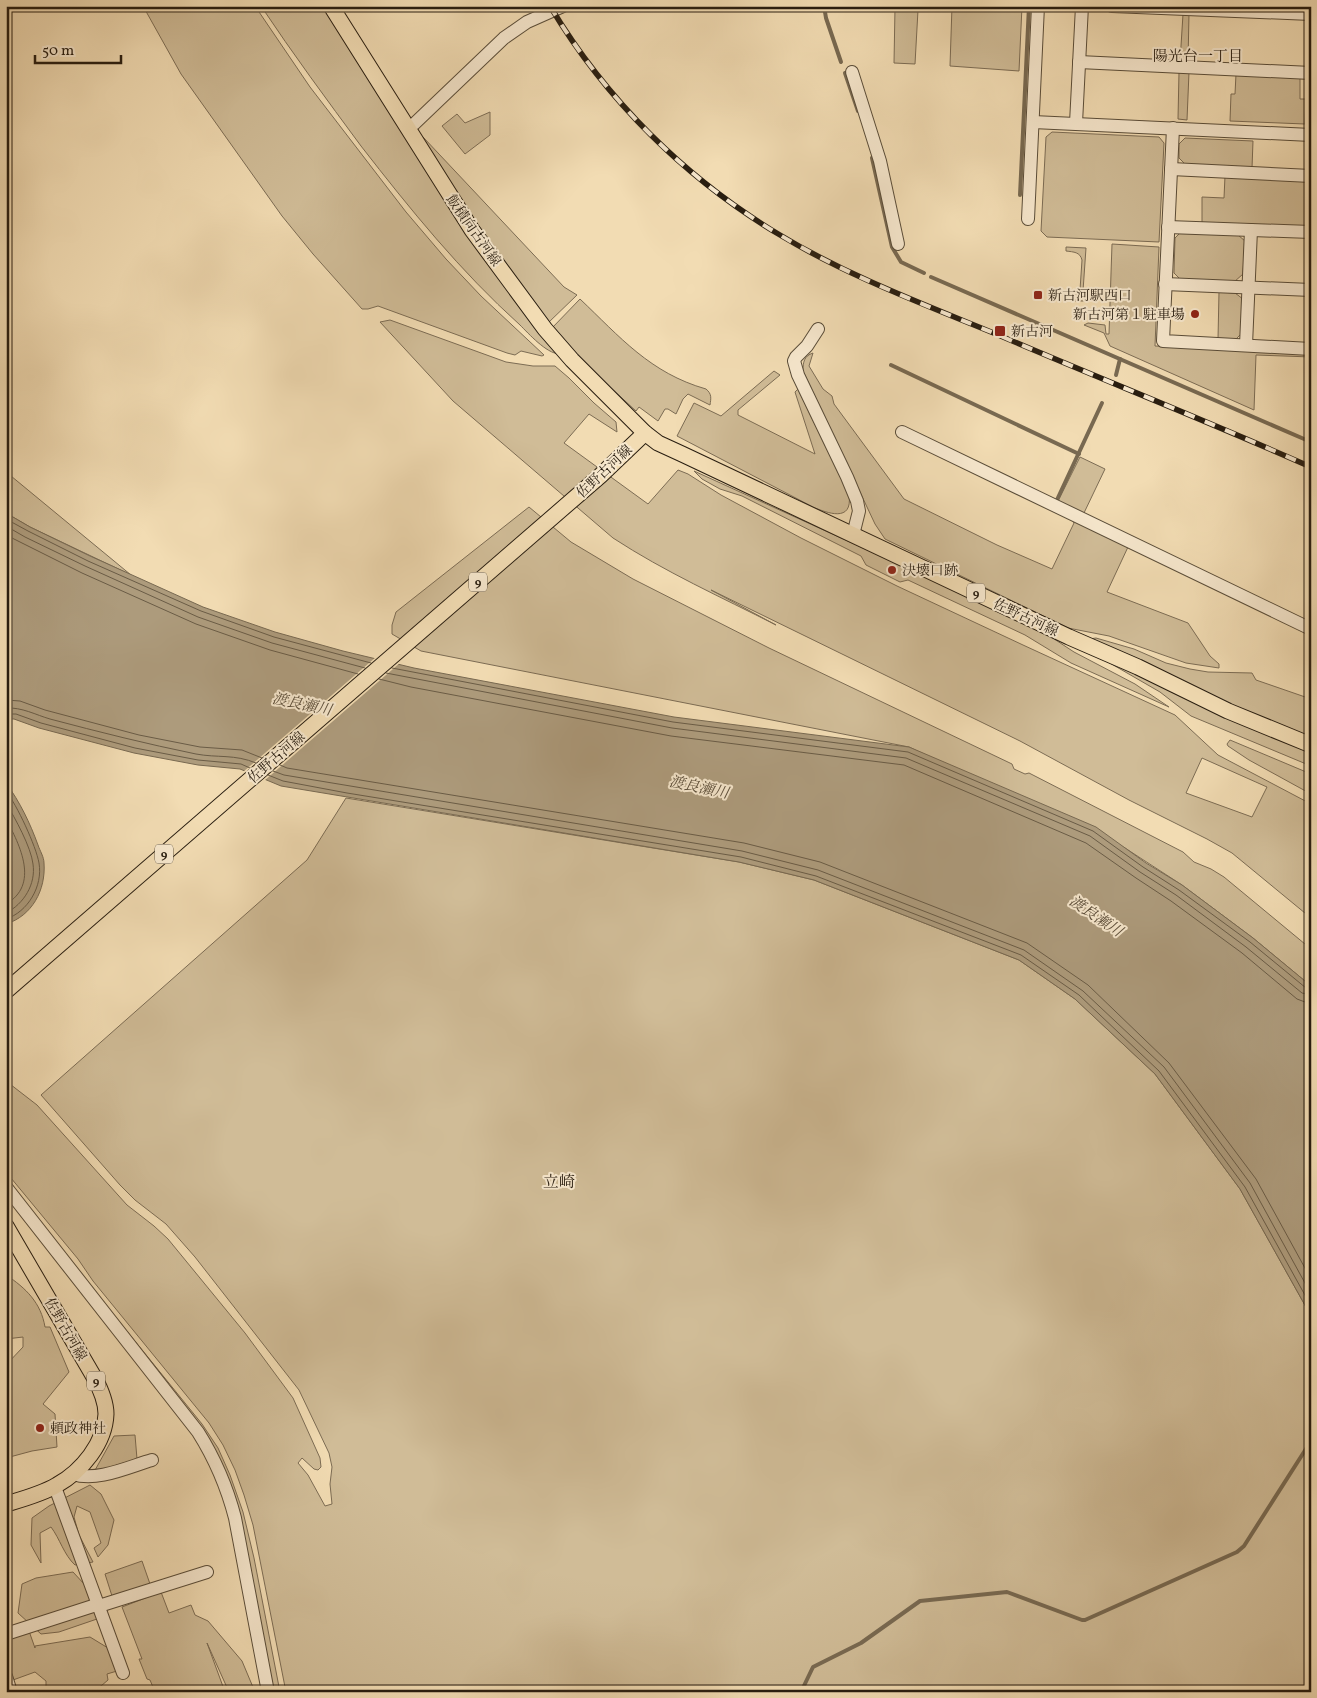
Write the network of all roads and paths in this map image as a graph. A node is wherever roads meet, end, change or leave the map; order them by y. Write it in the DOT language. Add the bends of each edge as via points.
graph roads {
  1 [pos="331,6"];
  2 [pos="563,6"];
  3 [pos="1038,6"];
  4 [pos="1082,6"];
  5 [pos="1112,6"];
  6 [pos="1311,14"];
  7 [pos="1079,62"];
  8 [pos="852,72"];
  9 [pos="1311,73"];
  10 [pos="1032,122"];
  11 [pos="1076,123"];
  12 [pos="408,128"];
  13 [pos="1173,128"];
  14 [pos="1311,135"];
  15 [pos="1171,169"];
  16 [pos="1311,176"];
  17 [pos="1028,219"];
  18 [pos="1168,226"];
  19 [pos="1251,230"];
  20 [pos="1311,232"];
  21 [pos="898,244"];
  22 [pos="1165,284"];
  23 [pos="1248,288"];
  24 [pos="1311,290"];
  25 [pos="818,329"];
  26 [pos="1246,345"];
  27 [pos="1311,349"];
  28 [pos="902,432"];
  29 [pos="644,433"];
  30 [pos="853,535"];
  31 [pos="1311,628"];
  32 [pos="1311,745"];
  33 [pos="6,991"];
  34 [pos="6,1187"];
  35 [pos="6,1226"];
  36 [pos="152,1460"];
  37 [pos="73,1474"];
  38 [pos="55,1487"];
  39 [pos="6,1504"];
  40 [pos="207,1572"];
  41 [pos="99,1606"];
  42 [pos="6,1634"];
  43 [pos="123,1673"];
  44 [pos="6,1676"];
  45 [pos="11,1692"];
  46 [pos="268,1692"];
  1 -- 12 [label="main road, 飯積向古河線"];
  2 -- 12 [label="street" via="526,22 504,38"];
  3 -- 10 [label="street"];
  4 -- 7 [label="street"];
  5 -- 6 [label="street"];
  7 -- 9 [label="street"];
  7 -- 11 [label="street"];
  8 -- 21 [label="street" via="880,161"];
  10 -- 11 [label="street"];
  10 -- 17 [label="street"];
  11 -- 13 [label="street"];
  12 -- 29 [label="main road, 飯積向古河線" via="472,230 545,329"];
  13 -- 14 [label="street"];
  13 -- 15 [label="street"];
  15 -- 16 [label="street"];
  15 -- 18 [label="street"];
  18 -- 19 [label="street"];
  18 -- 22 [label="street"];
  19 -- 20 [label="street"];
  19 -- 23 [label="street"];
  22 -- 23 [label="street"];
  22 -- 26 [label="street" via="1163,341"];
  23 -- 24 [label="street"];
  23 -- 26 [label="street"];
  25 -- 30 [label="street" via="794,361 858,501"];
  26 -- 27 [label="street"];
  28 -- 31 [label="street"];
  29 -- 30 [label="main road, 佐野古河線 / 9" via="658,443"];
  29 -- 33 [label="main road, 佐野古河線 / 9" via="585,489"];
  30 -- 32 [label="main road, 佐野古河線 / 9" via="1228,711"];
  34 -- 46 [label="street" via="198,1432 212,1456 235,1518"];
  35 -- 37 [label="main road, 佐野古河線 / 9" via="94,1377 104,1402 106,1413 100,1438 84,1464"];
  36 -- 37 [label="street" via="95,1477 82,1478"];
  37 -- 38 [label="main road, 佐野古河線 / 9"];
  38 -- 39 [label="main road, 佐野古河線 / 9"];
  38 -- 41 [label="street"];
  40 -- 41 [label="street"];
  41 -- 42 [label="street"];
  41 -- 43 [label="street"];
  44 -- 45 [label="street"];
}
